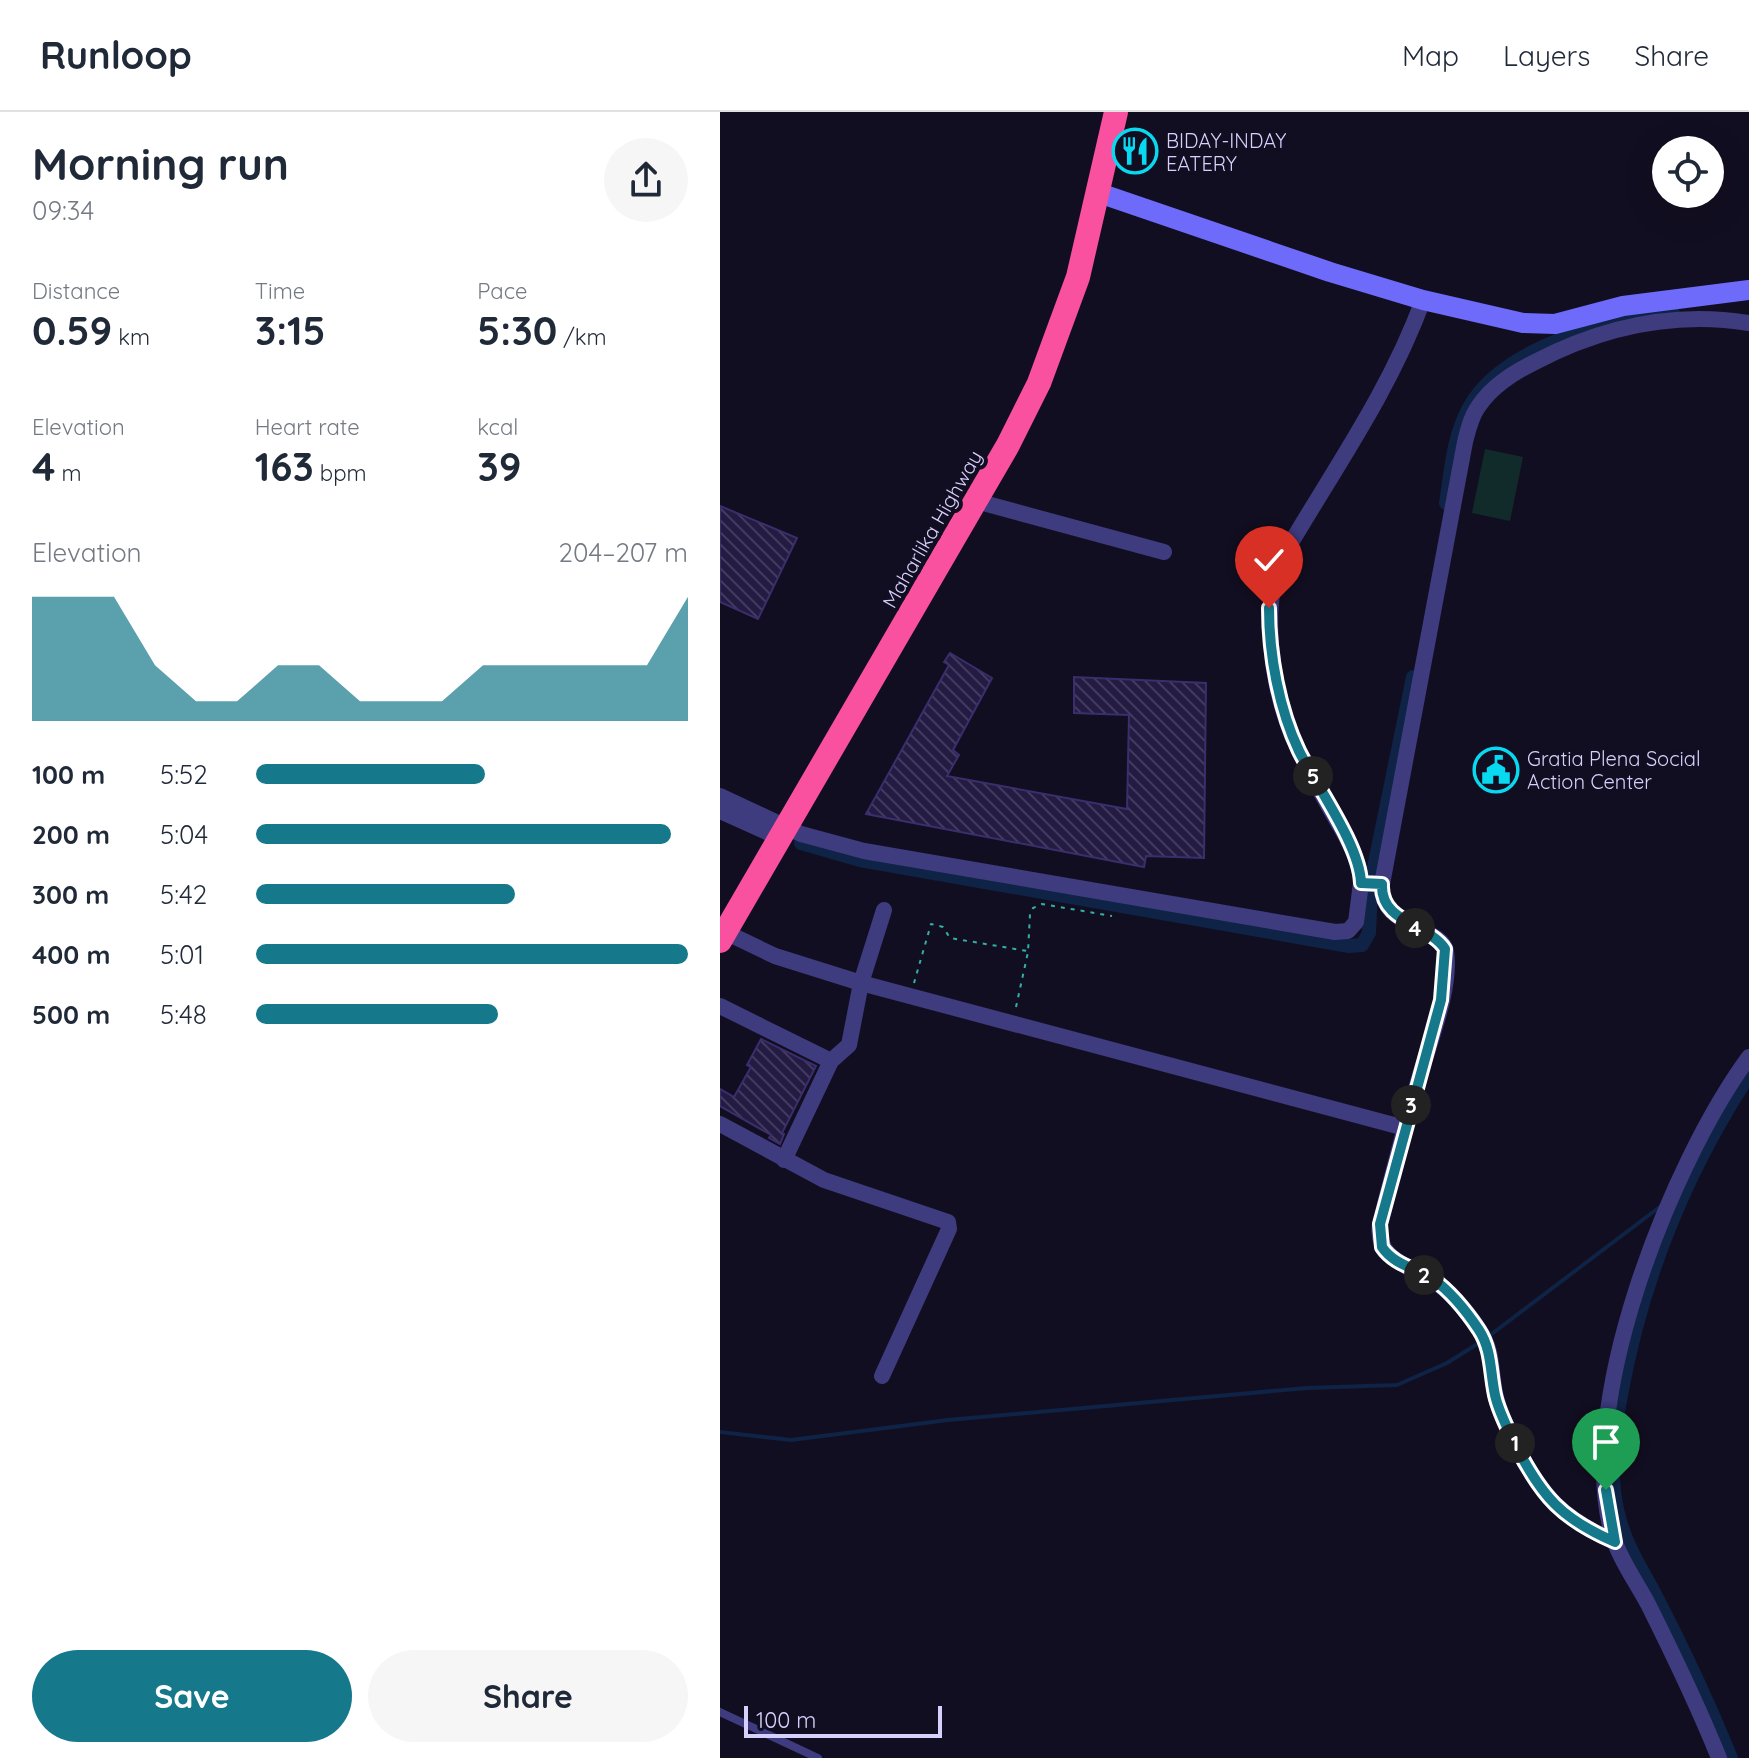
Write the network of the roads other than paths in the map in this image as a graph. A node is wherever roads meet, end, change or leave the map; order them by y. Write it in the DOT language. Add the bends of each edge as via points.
graph roads {
  1 [pos="1116,112"];
  2 [pos="1099,193"];
  3 [pos="1749,290"];
  4 [pos="1423,300"];
  5 [pos="1749,323"];
  6 [pos="976,501"];
  7 [pos="1164,552"];
  8 [pos="720,796"];
  9 [pos="720,811"];
  10 [pos="783,833"];
  11 [pos="1361,883"];
  12 [pos="1382,884"];
  13 [pos="884,910"];
  14 [pos="723,936"];
  15 [pos="861,983"];
  16 [pos="720,1006"];
  17 [pos="1749,1057"];
  18 [pos="831,1061"];
  19 [pos="720,1124"];
  20 [pos="1405,1128"];
  21 [pos="784,1160"];
  22 [pos="882,1376"];
  23 [pos="1615,1542"];
  24 [pos="720,1712"];
  25 [pos="818,1758"];
  26 [pos="1719,1758"];
  1 -- 2 [label="highway, Maharlika Highway"];
  2 -- 4 [label="street"];
  2 -- 6 [label="highway, Maharlika Highway" via="1055,343 1025,412"];
  3 -- 4 [label="street" via="1623,306 1543,325"];
  4 -- 11 [label="street" via="1378,399 1282,558 1269,608 1286,718 1355,857"];
  5 -- 12 [label="street" via="1676,320 1596,334 1512,375 1480,404 1465,442"];
  6 -- 7 [label="street"];
  6 -- 10 [label="highway, Maharlika Highway"];
  8 -- 10 [label="street"];
  9 -- 10 [label="street"];
  10 -- 11 [label="street" via="1335,932 1348,931 1356,922"];
  10 -- 14 [label="highway, Maharlika Highway"];
  11 -- 12 [label="street"];
  12 -- 20 [label="street" via="1391,910 1440,941 1446,952 1441,1000"];
  13 -- 15 [label="street"];
  14 -- 15 [label="street"];
  15 -- 18 [label="street" via="849,1045"];
  15 -- 20 [label="street"];
  16 -- 18 [label="street"];
  17 -- 23 [label="street" via="1704,1127 1675,1186 1630,1313 1605,1452 1607,1508"];
  18 -- 21 [label="street"];
  19 -- 21 [label="street"];
  20 -- 23 [label="street" via="1380,1228 1382,1247 1396,1261 1436,1281 1479,1330 1489,1350 1501,1414 1539,1488 1574,1521"];
  21 -- 22 [label="street" via="838,1186 949,1224"];
  23 -- 26 [label="street"];
  24 -- 25 [label="lane"];
}
